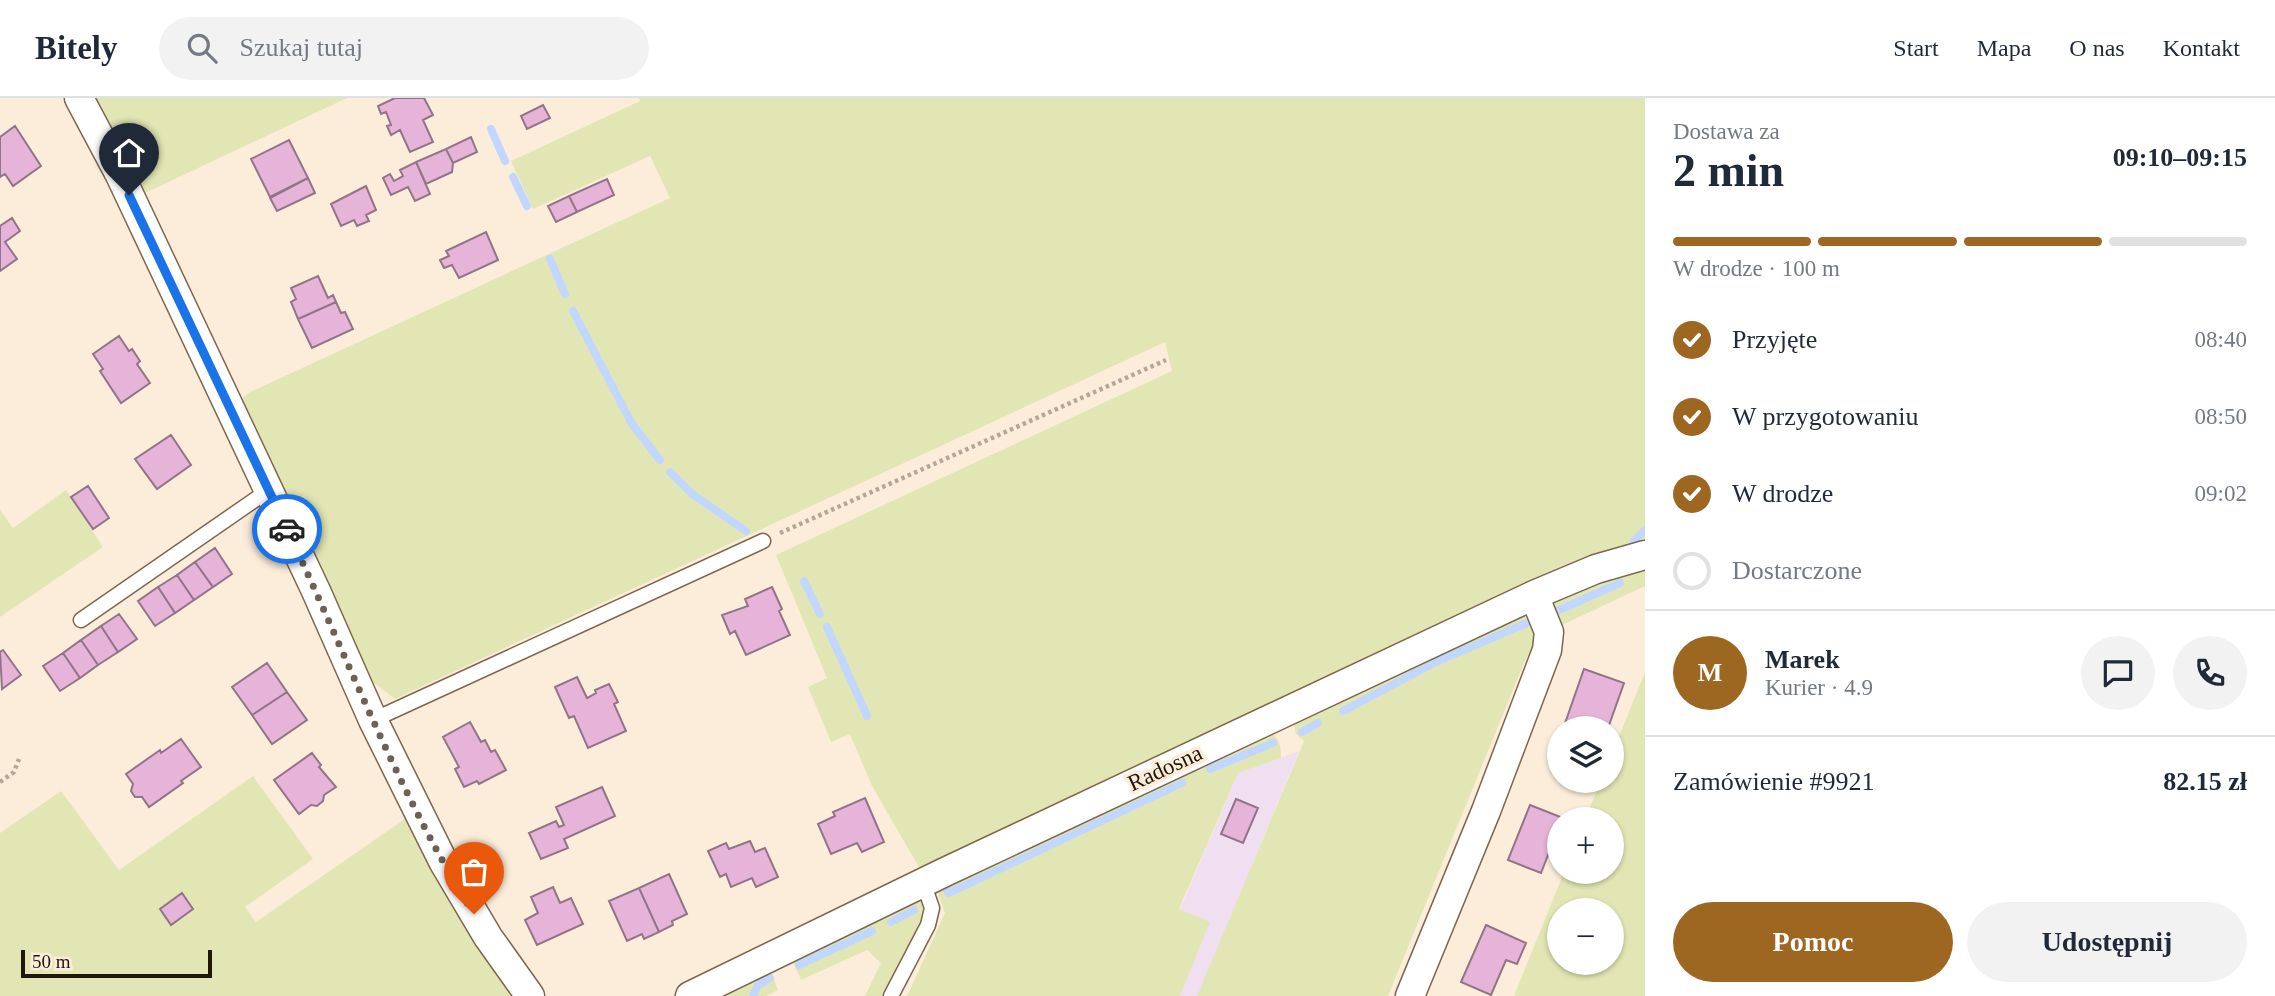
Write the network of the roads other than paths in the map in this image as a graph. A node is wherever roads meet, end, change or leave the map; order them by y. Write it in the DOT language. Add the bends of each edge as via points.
graph roads {
  1 [pos="79,98"];
  2 [pos="269,490"];
  3 [pos="763,541"];
  4 [pos="1645,555"];
  5 [pos="1534,595"];
  6 [pos="81,620"];
  7 [pos="373,720"];
  8 [pos="923,882"];
  9 [pos="530,996"];
  10 [pos="690,996"];
  11 [pos="891,996"];
  12 [pos="1410,996"];
  1 -- 2 [label="street"];
  2 -- 6 [label="lane"];
  2 -- 7 [label="street"];
  3 -- 7 [label="lane"];
  4 -- 5 [label="street, Radosna"];
  5 -- 8 [label="street, Radosna"];
  5 -- 12 [label="street" via="1549,632 1547,650"];
  7 -- 9 [label="street" via="459,891"];
  8 -- 10 [label="street, Radosna"];
  8 -- 11 [label="lane" via="932,908 928,925"];
}
